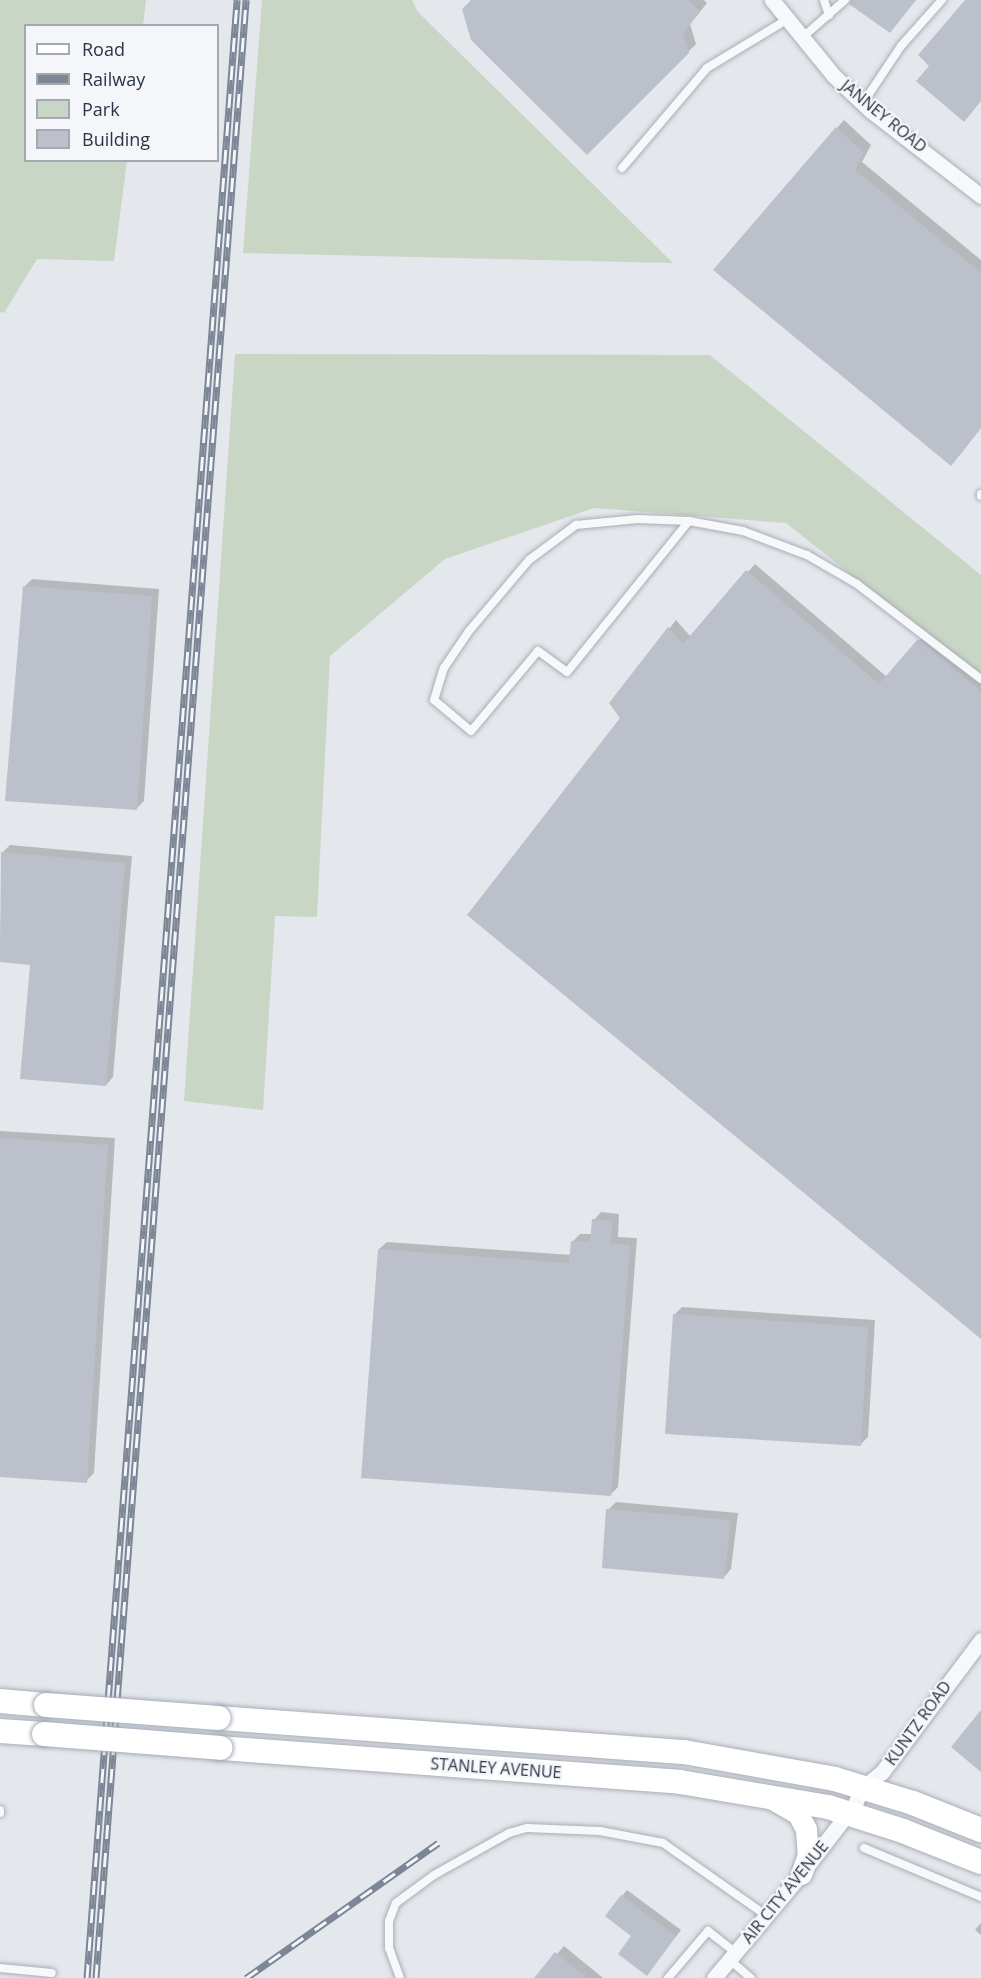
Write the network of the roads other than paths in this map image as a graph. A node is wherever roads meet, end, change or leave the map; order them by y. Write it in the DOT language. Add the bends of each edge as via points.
graph roads {
  1 [pos="772,0"];
  2 [pos="824,0"];
  3 [pos="845,0"];
  4 [pos="942,0"];
  5 [pos="829,15"];
  6 [pos="788,19"];
  7 [pos="803,37"];
  8 [pos="863,103"];
  9 [pos="622,168"];
  10 [pos="980,193"];
  11 [pos="689,521"];
  12 [pos="981,679"];
  13 [pos="981,1640"];
  14 [pos="0,1701"];
  15 [pos="0,1731"];
  16 [pos="760,1794"];
  17 [pos="854,1802"];
  18 [pos="981,1830"];
  19 [pos="864,1848"];
  20 [pos="981,1862"];
  21 [pos="801,1874"];
  22 [pos="981,1897"];
  23 [pos="767,1916"];
  24 [pos="733,1956"];
  25 [pos="0,1968"];
  26 [pos="52,1973"];
  27 [pos="400,1978"];
  28 [pos="668,1978"];
  29 [pos="714,1978"];
  30 [pos="751,1978"];
  1 -- 6 [label="street, JANNEY ROAD"];
  2 -- 5 [label="lane"];
  3 -- 5 [label="lane"];
  4 -- 8 [label="lane" via="901,46"];
  5 -- 7 [label="lane"];
  6 -- 7 [label="street, JANNEY ROAD"];
  6 -- 9 [label="lane" via="707,68"];
  7 -- 8 [label="street, JANNEY ROAD"];
  8 -- 10 [label="street, JANNEY ROAD"];
  11 -- 11 [label="lane" via="638,519 576,525 510,578 444,668 434,700 471,731 538,651 567,672"];
  11 -- 12 [label="lane" via="742,531 807,555 857,584"];
  13 -- 17 [label="street, KUNTZ ROAD" via="882,1772"];
  14 -- 17 [label="main road, STANLEY AVENUE, bridge" via="684,1752 824,1776"];
  15 -- 16 [label="main road, STANLEY AVENUE, bridge" via="680,1782"];
  16 -- 17 [label="main road, STANLEY AVENUE"];
  16 -- 21 [label="main road" via="798,1815 806,1829 808,1855"];
  17 -- 18 [label="main road, STANLEY AVENUE" via="913,1803"];
  17 -- 20 [label="main road, STANLEY AVENUE"];
  17 -- 21 [label="street, AIR CITY AVENUE"];
  19 -- 22 [label="lane"];
  21 -- 23 [label="street, AIR CITY AVENUE"];
  23 -- 24 [label="street, AIR CITY AVENUE"];
  23 -- 27 [label="lane" via="663,1843 600,1831 527,1828 509,1833 444,1869 396,1903 389,1921 389,1948"];
  24 -- 28 [label="lane" via="708,1931"];
  24 -- 29 [label="street, AIR CITY AVENUE"];
  24 -- 30 [label="lane"];
  25 -- 26 [label="lane"];
}
